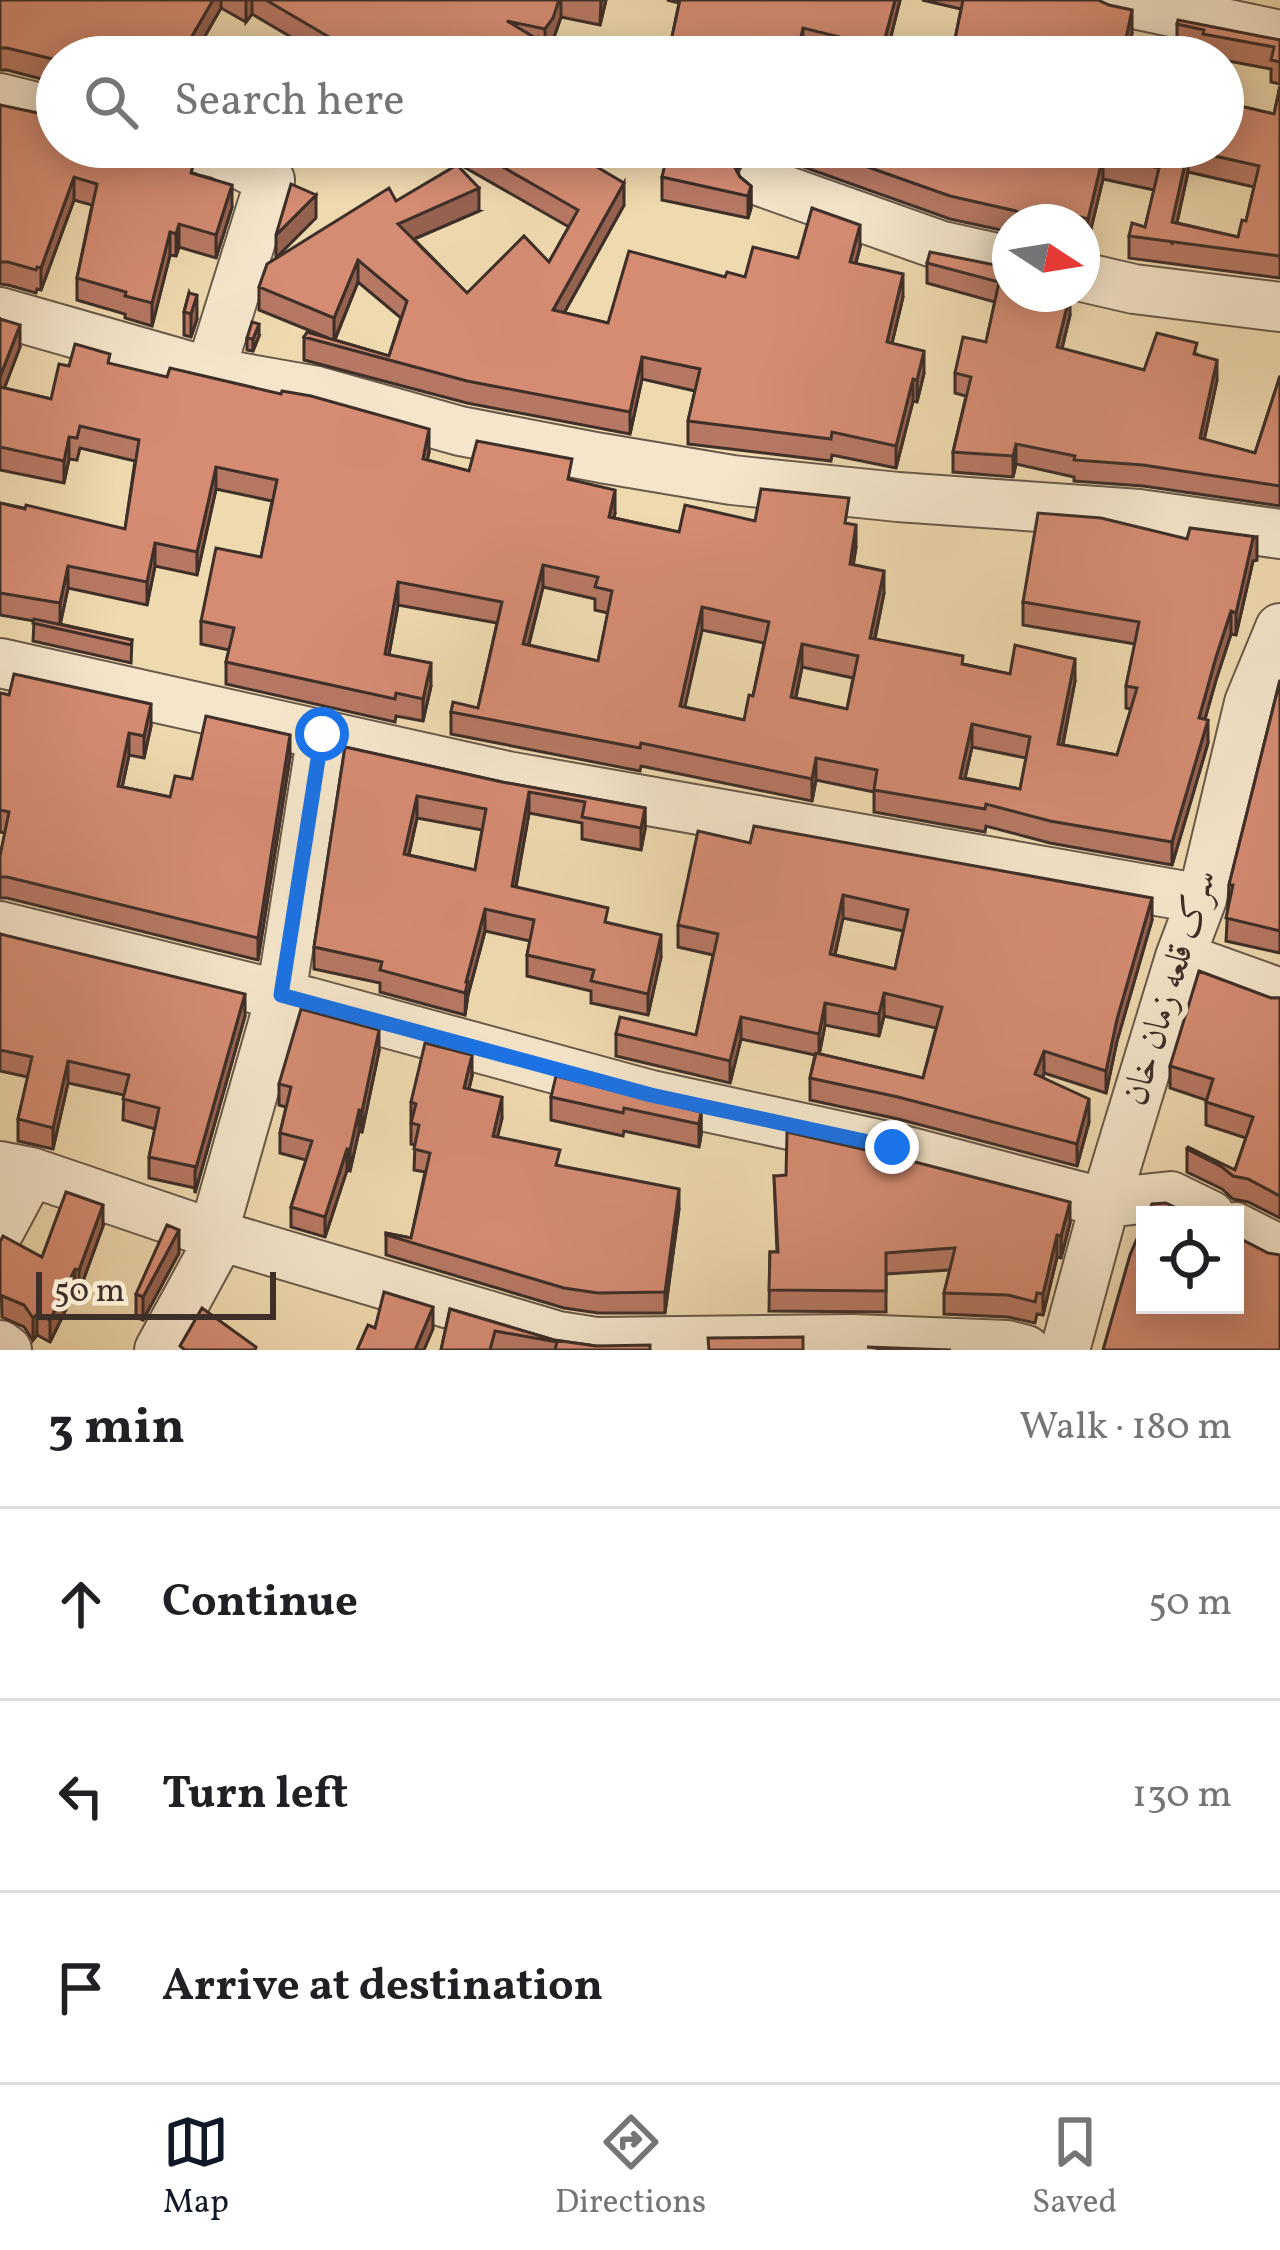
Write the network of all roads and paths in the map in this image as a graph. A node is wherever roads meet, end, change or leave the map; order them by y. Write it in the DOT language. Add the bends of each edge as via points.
graph roads {
  1 [pos="1115,0"];
  2 [pos="1280,35"];
  3 [pos="0,98"];
  4 [pos="36,107"];
  5 [pos="247,168"];
  6 [pos="763,182"];
  7 [pos="992,257"];
  8 [pos="1100,281"];
  9 [pos="1280,307"];
  10 [pos="0,313"];
  11 [pos="210,372"];
  12 [pos="1280,534"];
  13 [pos="1280,628"];
  14 [pos="0,663"];
  15 [pos="1264,703"];
  16 [pos="322,734"];
  17 [pos="1202,899"];
  18 [pos="0,926"];
  19 [pos="1180,957"];
  20 [pos="1280,993"];
  21 [pos="281,995"];
  22 [pos="16,1169"];
  23 [pos="1105,1203"];
  24 [pos="1192,1206"];
  25 [pos="0,1230"];
  26 [pos="1244,1232"];
  27 [pos="217,1235"];
  28 [pos="1280,1250"];
  29 [pos="595,1346"];
  30 [pos="159,1350"];
  31 [pos="1026,1350"];
  32 [pos="1065,1350"];
  1 -- 2 [label="street"];
  3 -- 4 [label="street"];
  5 -- 11 [label="street" via="270,180"];
  6 -- 7 [label="street"];
  8 -- 9 [label="street"];
  10 -- 11 [label="street"];
  11 -- 12 [label="street" via="317,391 460,431 732,480 1139,514"];
  13 -- 15 [label="street, سرک قلعه زمان خان"];
  14 -- 16 [label="street"];
  15 -- 17 [label="street, سرک قلعه زمان خان"];
  16 -- 17 [label="street" via="507,776"];
  16 -- 21 [label="street"];
  17 -- 19 [label="street, سرک قلعه زمان خان"];
  18 -- 21 [label="street"];
  19 -- 20 [label="street"];
  19 -- 23 [label="street, سرک قلعه زمان خان"];
  21 -- 23 [label="street" via="651,1095"];
  21 -- 27 [label="street"];
  22 -- 25 [label="street"];
  22 -- 27 [label="street"];
  23 -- 24 [label="street" via="1171,1196"];
  23 -- 32 [label="street, سرک قلعه زمان خان"];
  26 -- 28 [label="street"];
  27 -- 29 [label="street"];
  27 -- 30 [label="street"];
  29 -- 31 [label="street" via="853,1339"];
}
